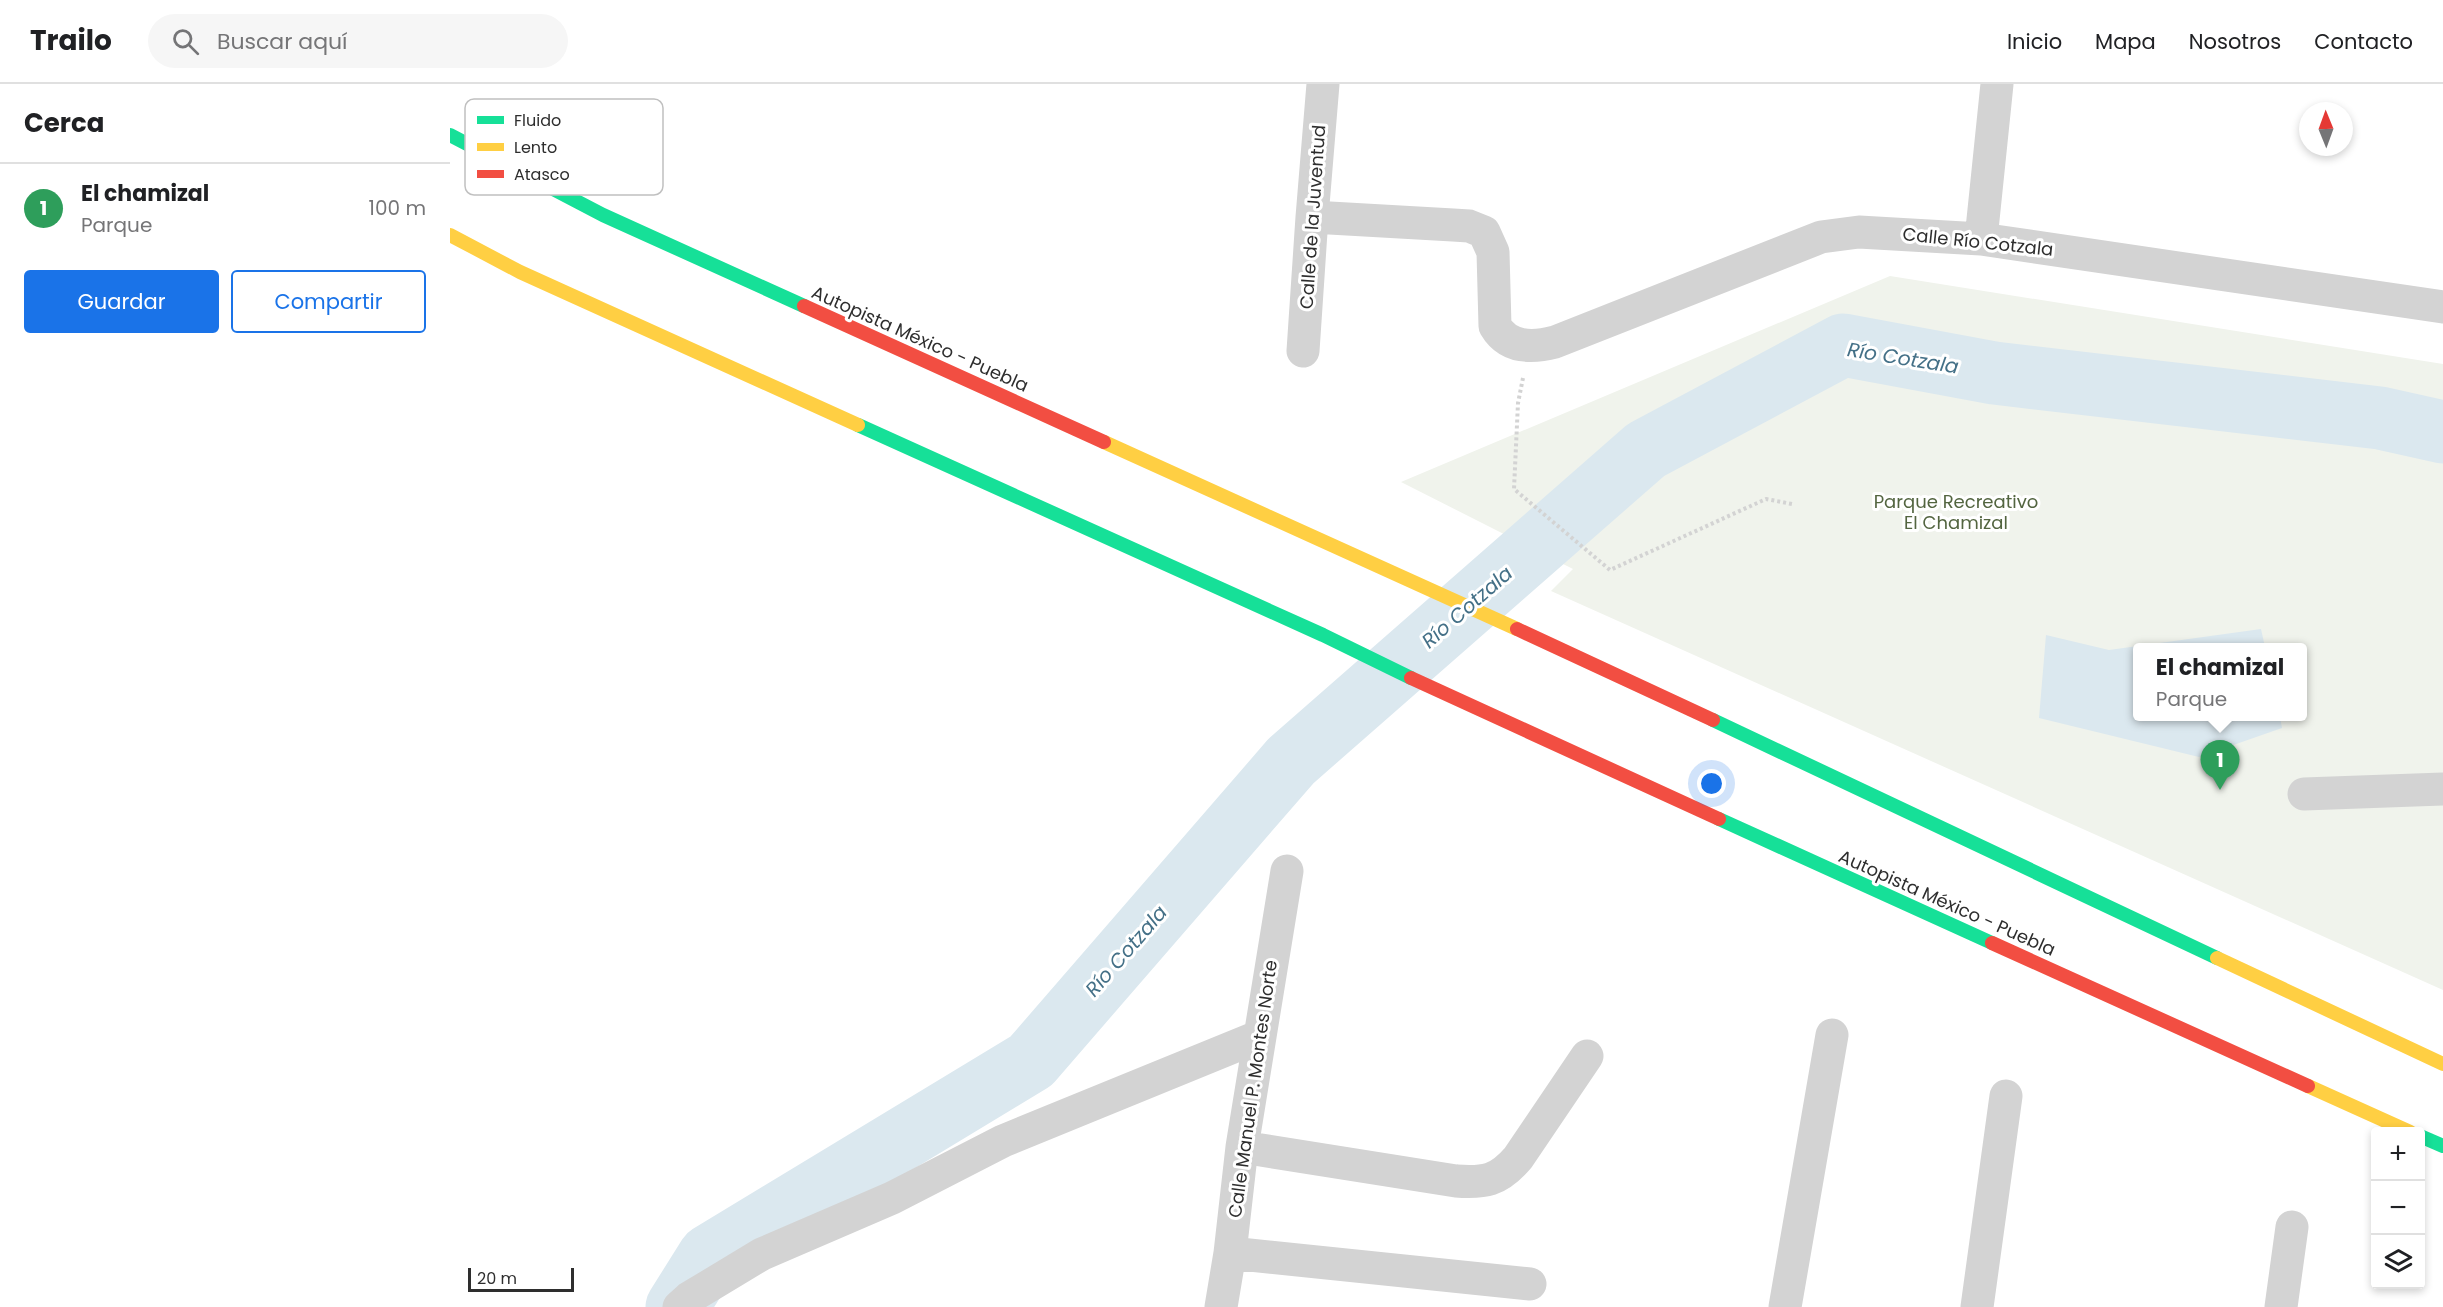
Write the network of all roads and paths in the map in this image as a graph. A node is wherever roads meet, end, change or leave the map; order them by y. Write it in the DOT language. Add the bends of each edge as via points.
graph roads {
  1 [pos="1323,84"];
  2 [pos="1997,84"];
  3 [pos="450,135"];
  4 [pos="465,143"];
  5 [pos="565,195"];
  6 [pos="1311,217"];
  7 [pos="450,235"];
  8 [pos="1981,239"];
  9 [pos="2443,307"];
  10 [pos="1531,346"];
  11 [pos="1303,351"];
  12 [pos="1792,504"];
  13 [pos="2443,789"];
  14 [pos="2304,794"];
  15 [pos="1287,871"];
  16 [pos="1832,1035"];
  17 [pos="1260,1036"];
  18 [pos="1587,1056"];
  19 [pos="2443,1064"];
  20 [pos="2006,1095"];
  21 [pos="2401,1127"];
  22 [pos="2425,1138"];
  23 [pos="2443,1146"];
  24 [pos="1242,1147"];
  25 [pos="2292,1227"];
  26 [pos="1230,1253"];
  27 [pos="1530,1284"];
  28 [pos="684,1302"];
  29 [pos="1221,1307"];
  30 [pos="1785,1307"];
  31 [pos="1977,1307"];
  32 [pos="2281,1307"];
  1 -- 6 [label="street, Calle de la Juventud"];
  2 -- 8 [label="street"];
  3 -- 4 [label="highway, Autopista México - Puebla"];
  5 -- 19 [label="highway, Autopista México - Puebla" via="1559,648"];
  6 -- 10 [label="street" via="1469,226 1484,232 1493,252 1495,326 1500,335 1515,344"];
  6 -- 11 [label="street, Calle de la Juventud"];
  7 -- 21 [label="highway, Autopista México - Puebla" via="542,281 1323,635 1470,707"];
  8 -- 9 [label="street, Calle Río Cotzala"];
  8 -- 10 [label="street, Calle Río Cotzala" via="1859,232 1830,235 1555,342"];
  10 -- 12 [label="path" via="1518,403 1514,489 1610,570 1766,499"];
  13 -- 14 [label="street"];
  15 -- 17 [label="street, Calle Manuel P. Montes Norte"];
  16 -- 30 [label="street"];
  17 -- 24 [label="street, Calle Manuel P. Montes Norte"];
  17 -- 28 [label="street" via="1003,1141 892,1198 762,1254"];
  18 -- 24 [label="street" via="1518,1158 1506,1172 1491,1180 1455,1181"];
  20 -- 31 [label="street"];
  22 -- 23 [label="highway"];
  24 -- 26 [label="street, Calle Manuel P. Montes Norte"];
  25 -- 32 [label="street"];
  26 -- 27 [label="street"];
  26 -- 29 [label="street, Calle Manuel P. Montes Norte"];
}
